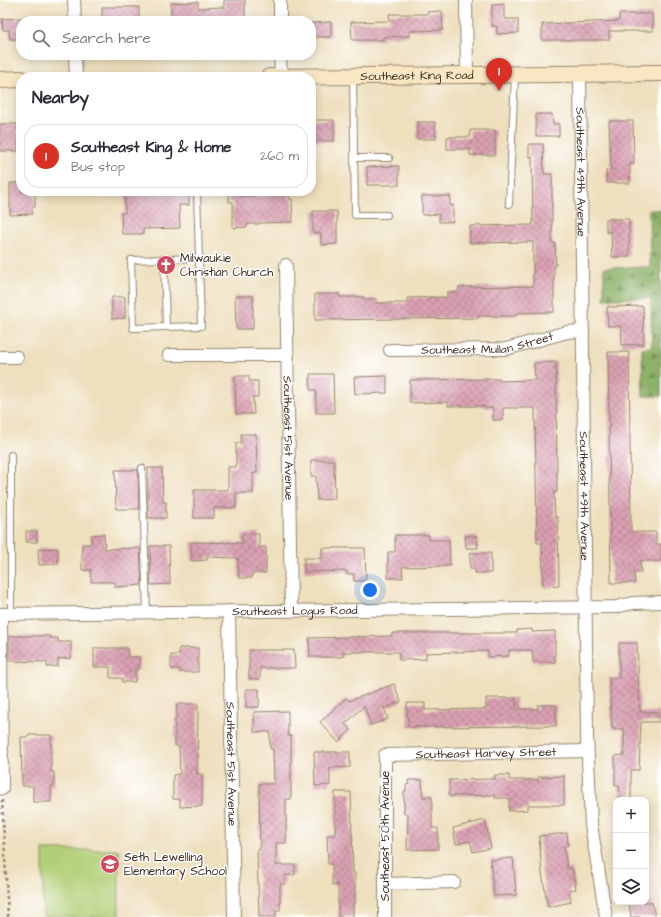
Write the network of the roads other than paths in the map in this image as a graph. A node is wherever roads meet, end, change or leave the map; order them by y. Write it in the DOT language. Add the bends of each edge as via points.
graph roads {
  1 [pos="74,0"];
  2 [pos="280,0"];
  3 [pos="466,0"];
  4 [pos="75,16"];
  5 [pos="280,16"];
  6 [pos="75,60"];
  7 [pos="280,60"];
  8 [pos="76,72"];
  9 [pos="281,72"];
  10 [pos="661,73"];
  11 [pos="580,74"];
  12 [pos="467,75"];
  13 [pos="515,75"];
  14 [pos="353,76"];
  15 [pos="316,77"];
  16 [pos="16,79"];
  17 [pos="0,80"];
  18 [pos="354,158"];
  19 [pos="389,158"];
  20 [pos="198,196"];
  21 [pos="509,204"];
  22 [pos="387,215"];
  23 [pos="199,258"];
  24 [pos="164,259"];
  25 [pos="286,265"];
  26 [pos="166,327"];
  27 [pos="584,331"];
  28 [pos="390,350"];
  29 [pos="169,355"];
  30 [pos="288,355"];
  31 [pos="17,357"];
  32 [pos="0,358"];
  33 [pos="11,454"];
  34 [pos="142,468"];
  35 [pos="661,602"];
  36 [pos="585,607"];
  37 [pos="291,610"];
  38 [pos="229,611"];
  39 [pos="147,612"];
  40 [pos="4,614"];
  41 [pos="587,751"];
  42 [pos="385,755"];
  43 [pos="2,789"];
  44 [pos="454,882"];
  45 [pos="385,884"];
  46 [pos="234,917"];
  47 [pos="384,917"];
  48 [pos="606,917"];
  1 -- 4 [label="street"];
  2 -- 5 [label="street"];
  3 -- 12 [label="street"];
  6 -- 8 [label="street"];
  7 -- 9 [label="street"];
  10 -- 11 [label="main road, Southeast King Road"];
  11 -- 13 [label="main road, Southeast King Road"];
  11 -- 27 [label="street, Southeast 49th Avenue"];
  12 -- 13 [label="main road, Southeast King Road"];
  12 -- 14 [label="main road, Southeast King Road"];
  13 -- 21 [label="lane"];
  14 -- 15 [label="main road, Southeast King Road"];
  14 -- 18 [label="lane"];
  16 -- 17 [label="main road"];
  18 -- 19 [label="lane"];
  18 -- 22 [label="lane" via="355,215"];
  20 -- 23 [label="lane"];
  23 -- 24 [label="lane"];
  23 -- 26 [label="lane" via="200,326"];
  24 -- 26 [label="lane"];
  24 -- 26 [label="lane" via="131,260 133,328"];
  25 -- 30 [label="street, Southeast 51st Avenue"];
  27 -- 28 [label="street, Southeast Mullan Street" via="567,332 506,349"];
  27 -- 36 [label="street, Southeast 49th Avenue"];
  29 -- 30 [label="street"];
  30 -- 37 [label="street, Southeast 51st Avenue"];
  31 -- 32 [label="street"];
  33 -- 40 [label="lane"];
  34 -- 39 [label="lane"];
  35 -- 36 [label="street, Southeast Logus Road" via="633,603 616,607"];
  36 -- 37 [label="street, Southeast Logus Road"];
  36 -- 41 [label="street, Southeast 49th Avenue"];
  37 -- 38 [label="street, Southeast Logus Road"];
  38 -- 39 [label="street, Southeast Logus Road"];
  38 -- 46 [label="street, Southeast 51st Avenue"];
  39 -- 40 [label="street, Southeast Logus Road"];
  40 -- 43 [label="street"];
  41 -- 42 [label="street, Southeast Harvey Street"];
  41 -- 48 [label="street, Southeast 49th Avenue" via="591,825"];
  42 -- 45 [label="street, Southeast 50th Avenue"];
  44 -- 45 [label="street"];
  45 -- 47 [label="street, Southeast 50th Avenue"];
}
